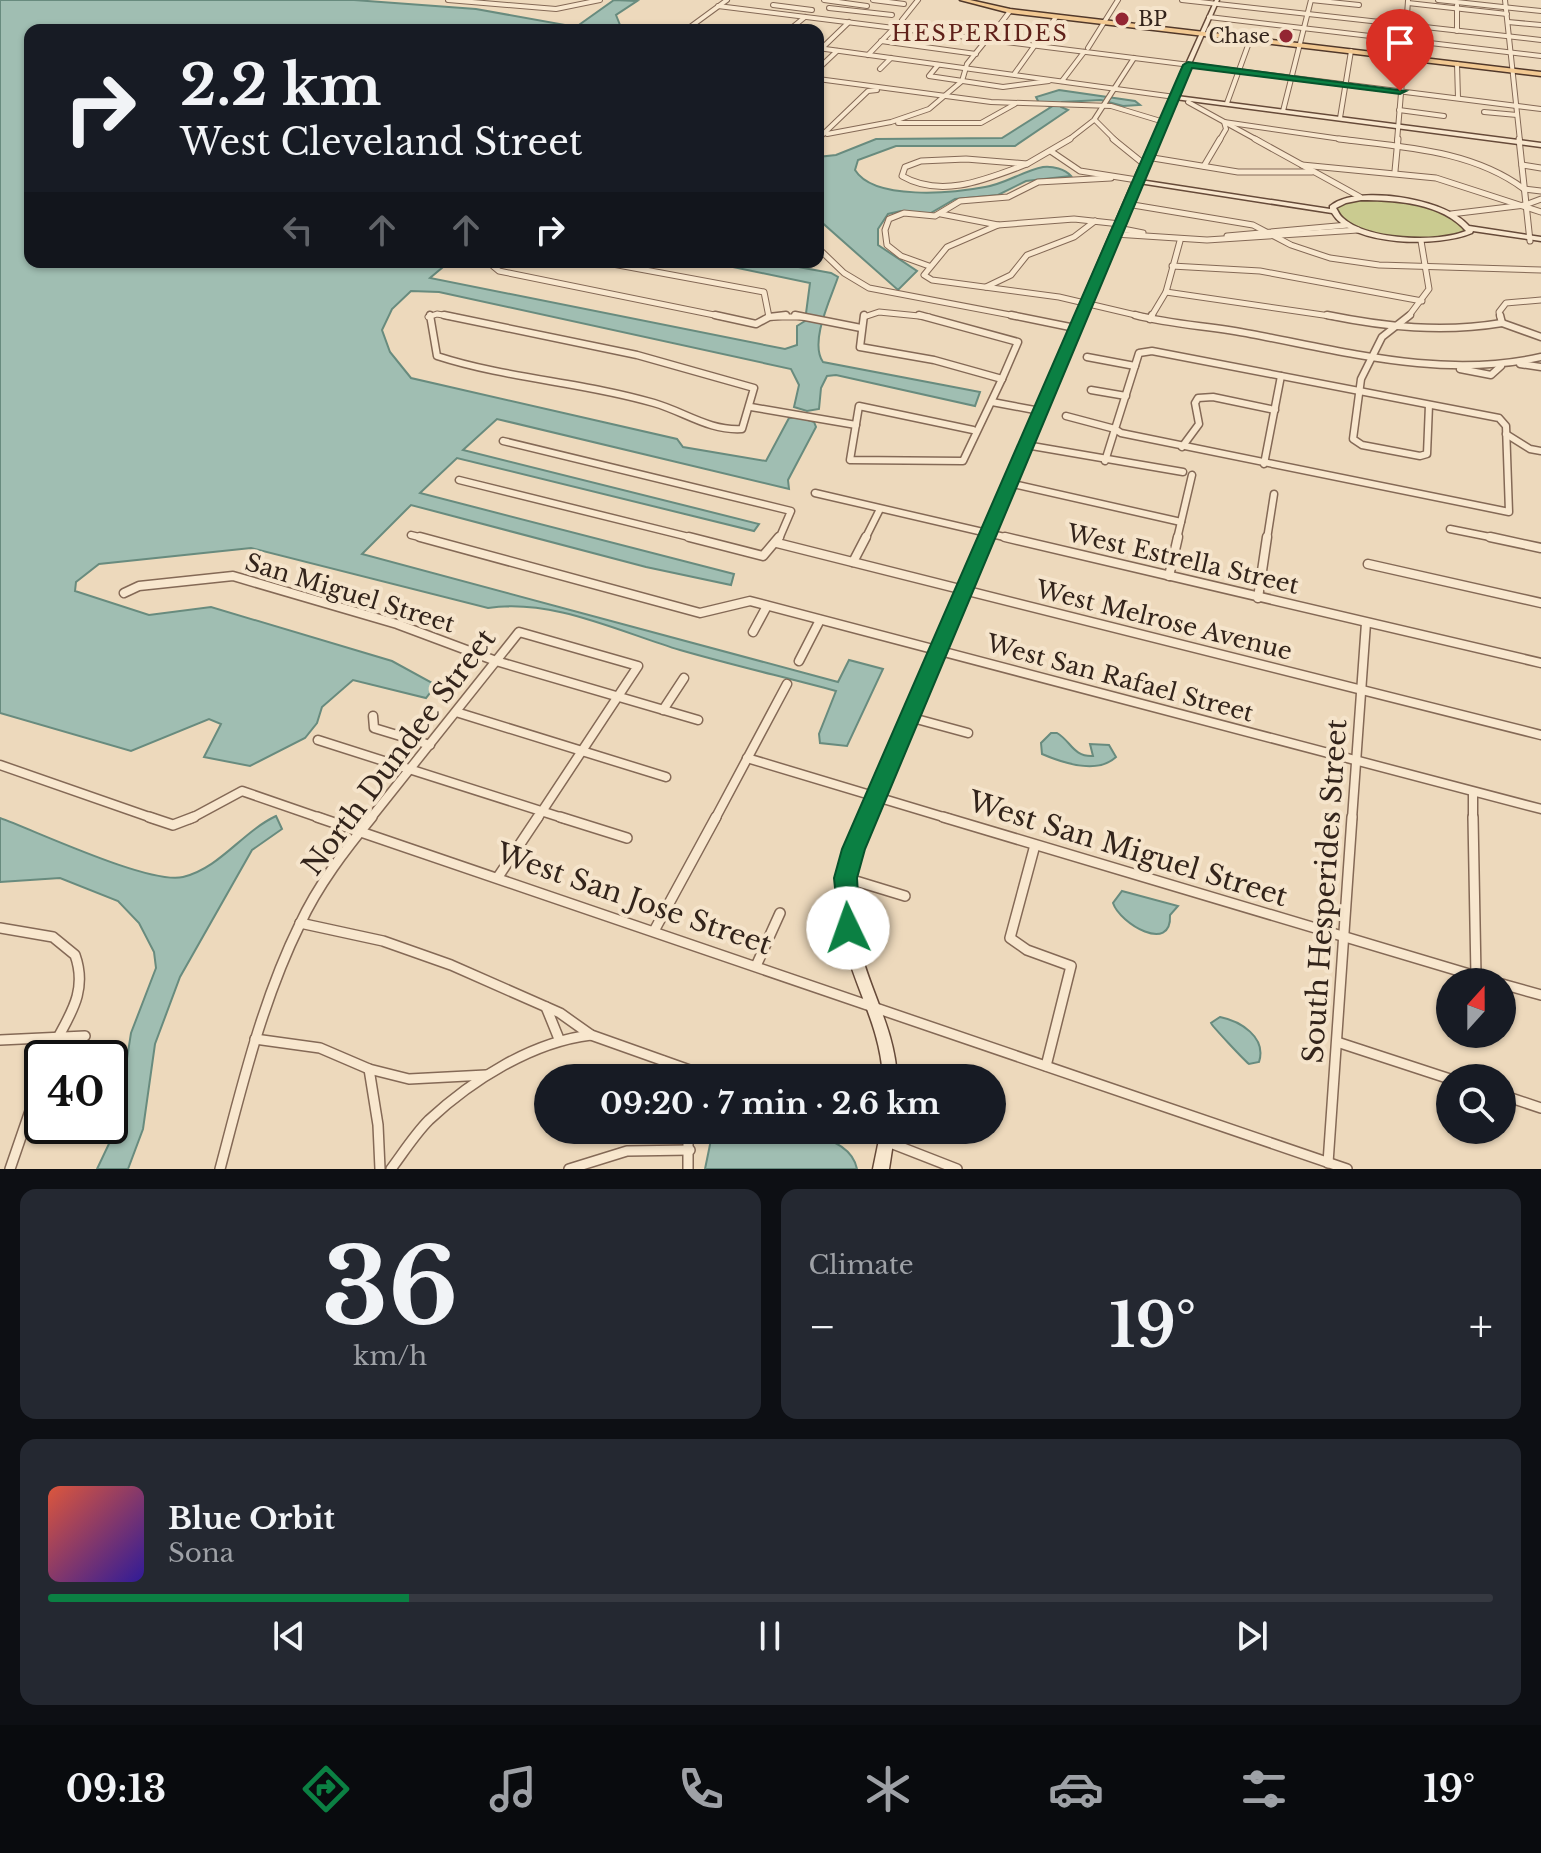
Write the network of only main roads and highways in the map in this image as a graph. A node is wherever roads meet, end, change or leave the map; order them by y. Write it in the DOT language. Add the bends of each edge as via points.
graph roads {
  1 [pos="967,1"];
  2 [pos="1021,10"];
  3 [pos="1010,11"];
  4 [pos="1056,16"];
  5 [pos="1199,32"];
  6 [pos="1299,44"];
  7 [pos="1404,56"];
  8 [pos="1512,69"];
  9 [pos="1541,73"];
  1 -- 2 [label="main road"];
  1 -- 3 [label="main road"];
  2 -- 3 [label="main road"];
  2 -- 4 [label="main road"];
  3 -- 4 [label="main road"];
  4 -- 5 [label="main road"];
  5 -- 6 [label="main road"];
  5 -- 6 [label="main road"];
  6 -- 7 [label="main road"];
  6 -- 7 [label="main road"];
  7 -- 8 [label="main road"];
  7 -- 8 [label="main road"];
  8 -- 9 [label="main road"];
}
